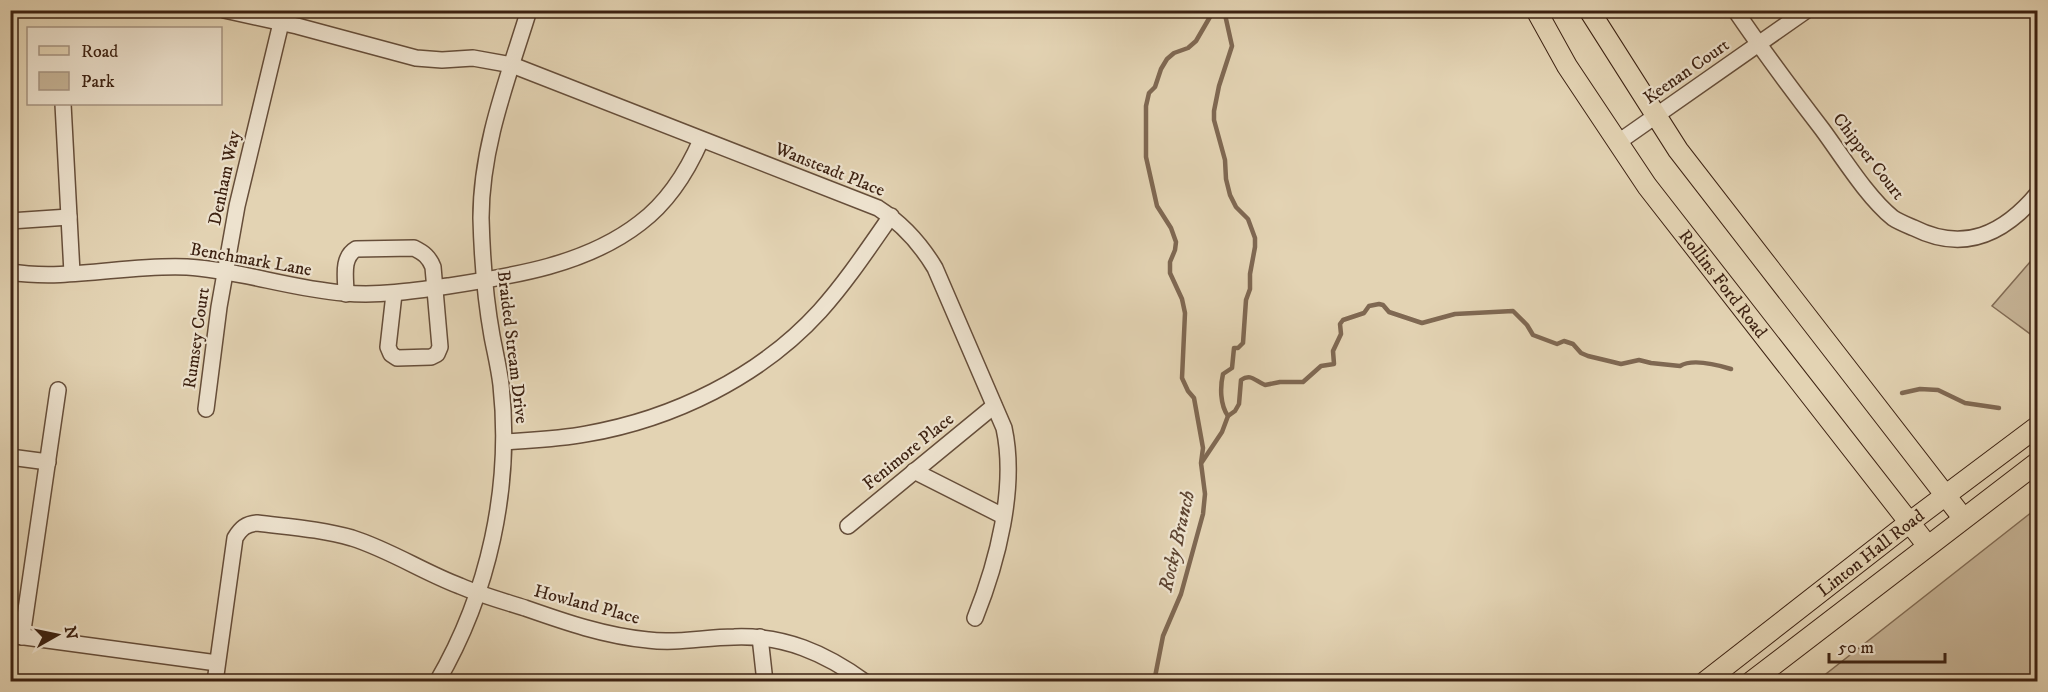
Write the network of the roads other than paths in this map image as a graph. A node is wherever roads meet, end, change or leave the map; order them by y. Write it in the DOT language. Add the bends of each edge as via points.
graph roads {
  1 [pos="224,10"];
  2 [pos="529,10"];
  3 [pos="1536,10"];
  4 [pos="1589,10"];
  5 [pos="1735,10"];
  6 [pos="1807,10"];
  7 [pos="280,23"];
  8 [pos="1758,44"];
  9 [pos="512,65"];
  10 [pos="63,105"];
  11 [pos="1655,116"];
  12 [pos="701,140"];
  13 [pos="1617,143"];
  14 [pos="2037,194"];
  15 [pos="891,216"];
  16 [pos="69,217"];
  17 [pos="10,221"];
  18 [pos="10,272"];
  19 [pos="72,273"];
  20 [pos="225,273"];
  21 [pos="484,280"];
  22 [pos="435,288"];
  23 [pos="346,294"];
  24 [pos="394,294"];
  25 [pos="58,390"];
  26 [pos="994,406"];
  27 [pos="206,409"];
  28 [pos="2037,426"];
  29 [pos="505,441"];
  30 [pos="10,457"];
  31 [pos="48,462"];
  32 [pos="2037,462"];
  33 [pos="914,471"];
  34 [pos="1945,495"];
  35 [pos="1003,516"];
  36 [pos="1963,518"];
  37 [pos="1910,522"];
  38 [pos="848,526"];
  39 [pos="1927,545"];
  40 [pos="478,592"];
  41 [pos="975,618"];
  42 [pos="16,636"];
  43 [pos="760,637"];
  44 [pos="217,663"];
  45 [pos="215,681"];
  46 [pos="437,681"];
  47 [pos="765,681"];
  48 [pos="865,681"];
  49 [pos="1705,681"];
  50 [pos="1751,681"];
  1 -- 7 [label="street, Wansteadt Place"];
  2 -- 9 [label="street, Braided Stream Drive"];
  3 -- 13 [label="main road, Rollins Ford Road"];
  4 -- 11 [label="main road"];
  5 -- 8 [label="street, Chipper Court"];
  6 -- 8 [label="street, Keenan Court"];
  7 -- 9 [label="street, Wansteadt Place" via="417,58 473,58"];
  7 -- 20 [label="street, Denham Way"];
  8 -- 11 [label="street, Keenan Court"];
  8 -- 14 [label="street, Chipper Court" via="1871,194 1894,218 1927,235 1952,240 1978,237 1997,230 2022,212"];
  9 -- 12 [label="street, Wansteadt Place"];
  9 -- 21 [label="street, Braided Stream Drive" via="491,135 484,175"];
  10 -- 16 [label="street"];
  11 -- 13 [label="street, Keenan Court"];
  11 -- 34 [label="main road"];
  12 -- 15 [label="street, Wansteadt Place"];
  12 -- 21 [label="street, Benchmark Lane" via="678,184 625,234 558,263"];
  13 -- 37 [label="main road, Rollins Ford Road"];
  15 -- 26 [label="street, Wansteadt Place" via="923,248 935,268"];
  15 -- 29 [label="street" via="819,313 776,351 732,381 658,416 626,426 585,435"];
  16 -- 17 [label="street"];
  16 -- 19 [label="street"];
  18 -- 19 [label="street, Benchmark Lane"];
  19 -- 20 [label="street, Benchmark Lane" via="157,266"];
  20 -- 23 [label="street, Benchmark Lane"];
  20 -- 27 [label="street, Rumsey Court"];
  21 -- 22 [label="street, Benchmark Lane"];
  21 -- 29 [label="street, Braided Stream Drive" via="501,382"];
  22 -- 23 [label="street" via="433,267 423,252 414,248 356,249 346,260"];
  22 -- 24 [label="street, Benchmark Lane"];
  22 -- 24 [label="street" via="440,347 431,357 397,358 391,354 388,347"];
  23 -- 24 [label="street, Benchmark Lane"];
  25 -- 31 [label="street"];
  26 -- 33 [label="street, Fenimore Place"];
  26 -- 35 [label="street, Wansteadt Place" via="1008,447"];
  28 -- 34 [label="main road, Linton Hall Road"];
  29 -- 40 [label="street, Braided Stream Drive" via="499,506"];
  30 -- 31 [label="street"];
  31 -- 42 [label="street"];
  32 -- 36 [label="main road, Linton Hall Road"];
  33 -- 35 [label="street"];
  33 -- 38 [label="street, Fenimore Place"];
  34 -- 36 [label="main road"];
  34 -- 37 [label="main road, Linton Hall Road"];
  35 -- 41 [label="street, Wansteadt Place" via="990,581"];
  36 -- 39 [label="main road, Linton Hall Road"];
  37 -- 39 [label="main road, Rollins Ford Road"];
  37 -- 49 [label="main road, Linton Hall Road"];
  39 -- 50 [label="main road, Linton Hall Road"];
  40 -- 43 [label="street, Howland Place" via="616,636 684,642"];
  40 -- 44 [label="street, Howland Place" via="351,538 249,524 235,538"];
  40 -- 46 [label="street, Braided Stream Drive" via="462,634"];
  42 -- 44 [label="street"];
  43 -- 47 [label="street"];
  43 -- 48 [label="street, Howland Place" via="791,642 817,652"];
  44 -- 45 [label="street"];
}
